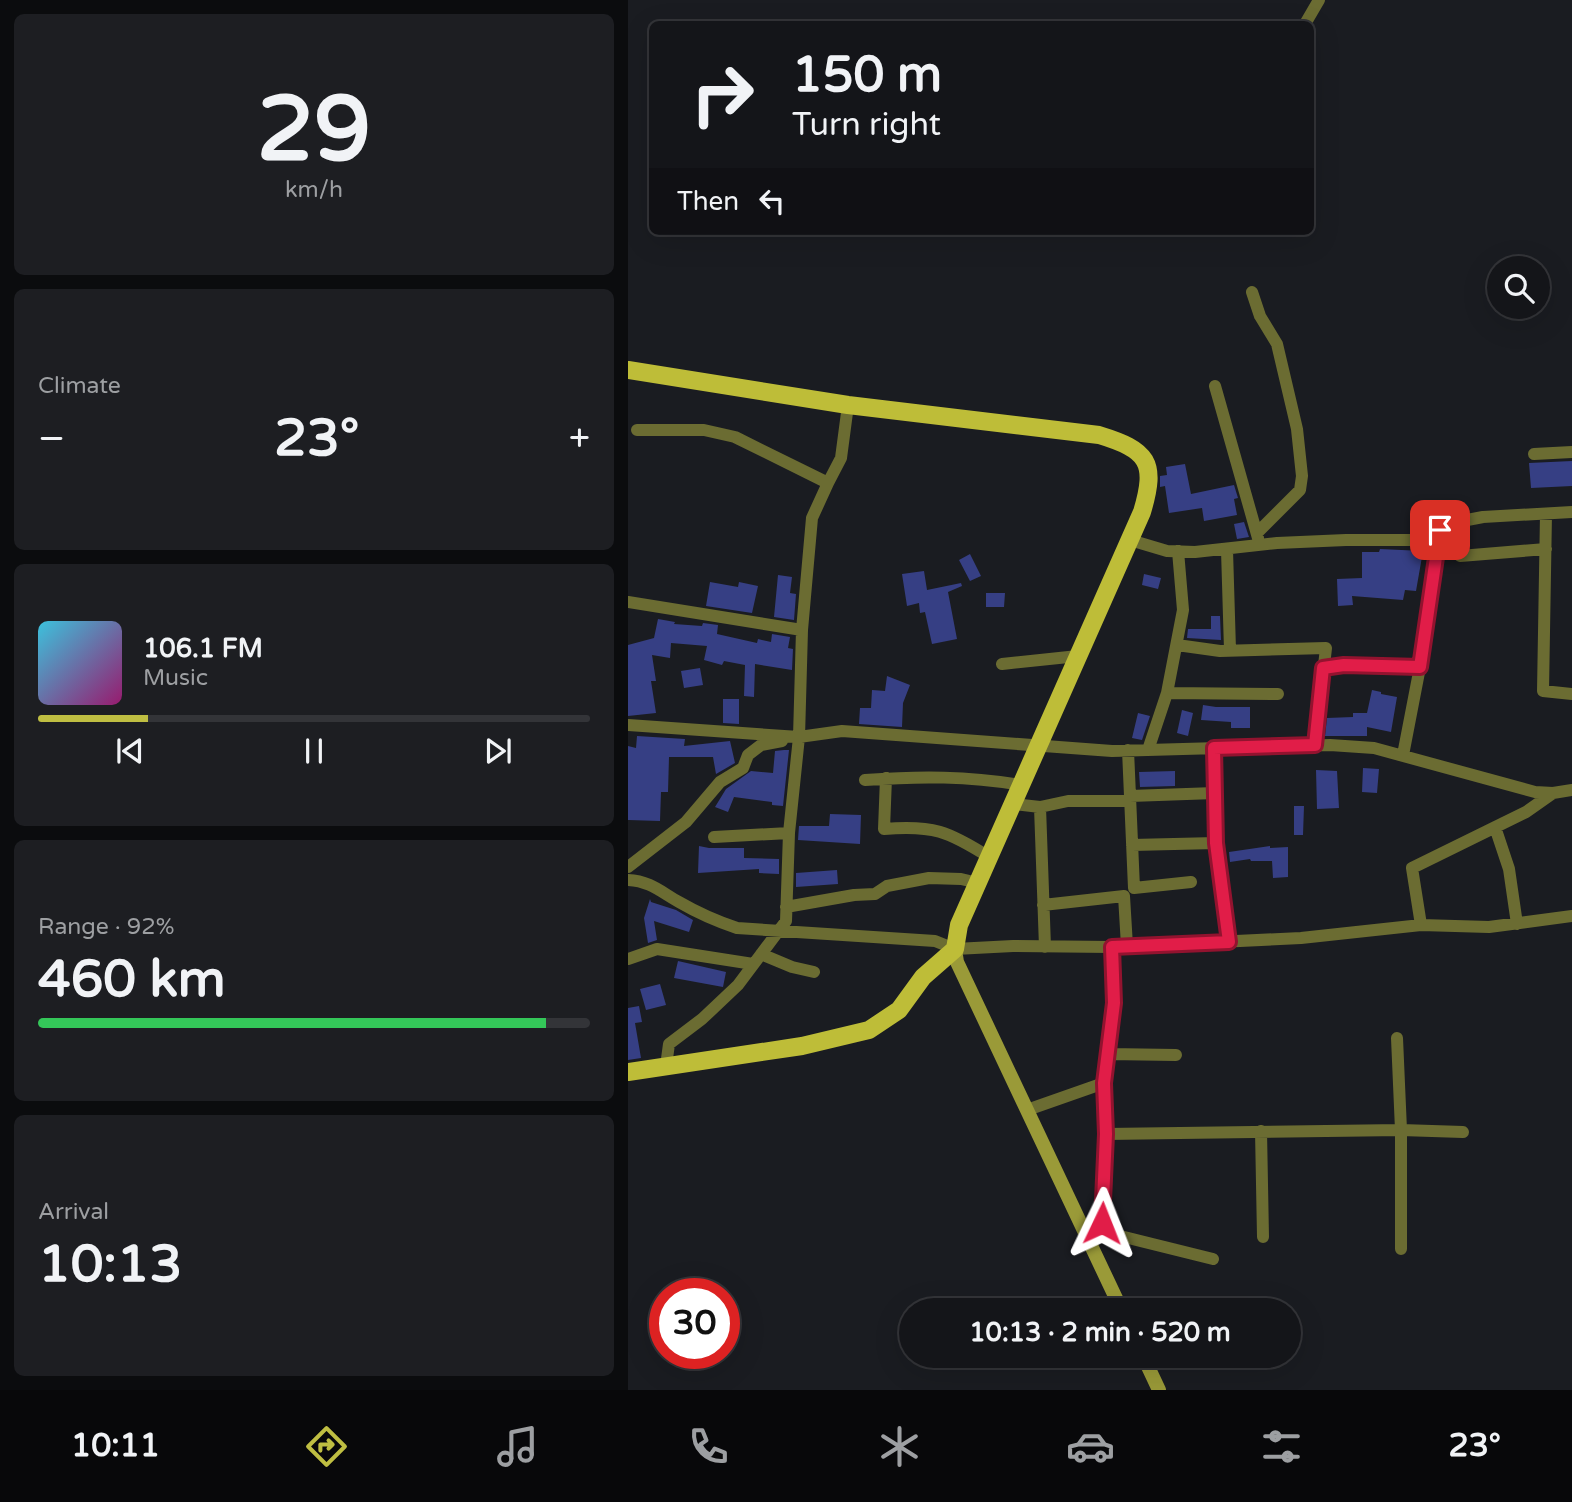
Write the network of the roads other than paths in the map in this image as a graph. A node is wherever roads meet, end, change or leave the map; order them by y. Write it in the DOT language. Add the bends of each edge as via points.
graph roads {
  1 [pos="1319,0"];
  2 [pos="1307,21"];
  3 [pos="1252,292"];
  4 [pos="628,370"];
  5 [pos="1215,386"];
  6 [pos="848,405"];
  7 [pos="637,429"];
  8 [pos="1572,452"];
  9 [pos="1534,454"];
  10 [pos="828,482"];
  11 [pos="1572,512"];
  12 [pos="1546,514"];
  13 [pos="1440,530"];
  14 [pos="1259,539"];
  15 [pos="1130,540"];
  16 [pos="1546,549"];
  17 [pos="1227,550"];
  18 [pos="1178,551"];
  19 [pos="1460,556"];
  20 [pos="628,602"];
  21 [pos="802,630"];
  22 [pos="1177,645"];
  23 [pos="1230,650"];
  24 [pos="1078,656"];
  25 [pos="1002,664"];
  26 [pos="1420,667"];
  27 [pos="1323,668"];
  28 [pos="1166,693"];
  29 [pos="1278,694"];
  30 [pos="1572,694"];
  31 [pos="628,725"];
  32 [pos="799,737"];
  33 [pos="1315,745"];
  34 [pos="1038,747"];
  35 [pos="1214,748"];
  36 [pos="1128,750"];
  37 [pos="1148,750"];
  38 [pos="1403,755"];
  39 [pos="886,778"];
  40 [pos="865,780"];
  41 [pos="1021,785"];
  42 [pos="1572,790"];
  43 [pos="1215,793"];
  44 [pos="1553,793"];
  45 [pos="1130,799"];
  46 [pos="1013,804"];
  47 [pos="1040,807"];
  48 [pos="1495,827"];
  49 [pos="789,834"];
  50 [pos="714,837"];
  51 [pos="1216,843"];
  52 [pos="1132,845"];
  53 [pos="989,857"];
  54 [pos="628,867"];
  55 [pos="628,880"];
  56 [pos="1191,882"];
  57 [pos="978,883"];
  58 [pos="1043,905"];
  59 [pos="786,907"];
  60 [pos="1572,916"];
  61 [pos="1517,924"];
  62 [pos="1421,925"];
  63 [pos="776,932"];
  64 [pos="1229,942"];
  65 [pos="1127,946"];
  66 [pos="1045,947"];
  67 [pos="1112,947"];
  68 [pos="955,949"];
  69 [pos="628,959"];
  70 [pos="757,959"];
  71 [pos="814,972"];
  72 [pos="1397,1038"];
  73 [pos="1108,1054"];
  74 [pos="1176,1055"];
  75 [pos="666,1066"];
  76 [pos="628,1072"];
  77 [pos="1104,1083"];
  78 [pos="1028,1110"];
  79 [pos="1401,1130"];
  80 [pos="1261,1131"];
  81 [pos="1463,1132"];
  82 [pos="1106,1134"];
  83 [pos="1092,1234"];
  84 [pos="1263,1237"];
  85 [pos="1401,1249"];
  86 [pos="1213,1259"];
  87 [pos="1117,1298"];
  88 [pos="1149,1368"];
  89 [pos="1159,1390"];
  1 -- 2 [label="street"];
  3 -- 14 [label="street" via="1277,344 1297,429 1302,476 1300,490"];
  4 -- 6 [label="main road"];
  5 -- 14 [label="street"];
  6 -- 10 [label="street" via="841,458"];
  6 -- 15 [label="main road" via="1050,427 1124,442 1145,460 1150,473 1149,489"];
  7 -- 10 [label="street" via="704,430 735,437"];
  8 -- 9 [label="street"];
  10 -- 21 [label="street" via="812,518"];
  11 -- 12 [label="street"];
  12 -- 13 [label="street" via="1483,517"];
  12 -- 16 [label="street"];
  13 -- 14 [label="street" via="1413,540"];
  13 -- 26 [label="street"];
  14 -- 17 [label="street"];
  15 -- 18 [label="street"];
  15 -- 24 [label="main road"];
  16 -- 19 [label="street"];
  16 -- 30 [label="street" via="1543,691"];
  17 -- 18 [label="street"];
  17 -- 23 [label="street"];
  18 -- 22 [label="street" via="1183,610"];
  20 -- 21 [label="street"];
  21 -- 32 [label="street"];
  22 -- 23 [label="street"];
  22 -- 28 [label="street"];
  23 -- 27 [label="street" via="1326,648"];
  24 -- 25 [label="street"];
  24 -- 34 [label="main road"];
  26 -- 27 [label="street"];
  26 -- 38 [label="street"];
  27 -- 33 [label="street"];
  28 -- 29 [label="street"];
  28 -- 37 [label="street"];
  31 -- 32 [label="street"];
  32 -- 34 [label="street" via="842,731"];
  32 -- 49 [label="street"];
  32 -- 54 [label="street" via="761,745 686,822"];
  33 -- 35 [label="street"];
  33 -- 38 [label="street" via="1374,748"];
  34 -- 36 [label="street"];
  34 -- 41 [label="main road"];
  35 -- 37 [label="street"];
  35 -- 43 [label="street"];
  36 -- 37 [label="street"];
  36 -- 45 [label="street"];
  38 -- 44 [label="street"];
  39 -- 40 [label="street"];
  39 -- 41 [label="street" via="947,776"];
  39 -- 53 [label="street" via="884,829 929,828 960,838"];
  41 -- 46 [label="main road"];
  42 -- 44 [label="street"];
  43 -- 45 [label="street"];
  43 -- 51 [label="street"];
  44 -- 48 [label="street"];
  45 -- 47 [label="street"];
  45 -- 52 [label="street"];
  46 -- 47 [label="street"];
  46 -- 53 [label="main road"];
  47 -- 58 [label="street"];
  48 -- 61 [label="street" via="1509,869"];
  48 -- 62 [label="street" via="1412,868"];
  49 -- 50 [label="street"];
  49 -- 59 [label="street"];
  51 -- 52 [label="street"];
  51 -- 64 [label="street"];
  52 -- 56 [label="street" via="1134,888"];
  53 -- 57 [label="main road"];
  55 -- 63 [label="street" via="655,885 678,902 736,928"];
  57 -- 59 [label="street" via="929,878 887,886 875,894"];
  57 -- 68 [label="main road" via="959,925"];
  58 -- 65 [label="street" via="1124,897"];
  58 -- 66 [label="street"];
  59 -- 63 [label="street" via="786,921"];
  60 -- 61 [label="street"];
  61 -- 62 [label="street"];
  62 -- 64 [label="street"];
  63 -- 68 [label="street" via="935,941"];
  63 -- 70 [label="street"];
  64 -- 65 [label="street"];
  65 -- 67 [label="street"];
  66 -- 67 [label="street"];
  66 -- 68 [label="street"];
  67 -- 73 [label="street" via="1114,1003"];
  68 -- 75 [label="main road" via="923,977 899,1010 869,1030 802,1046"];
  68 -- 78 [label="main road"];
  69 -- 70 [label="street" via="657,949"];
  70 -- 71 [label="street"];
  70 -- 75 [label="street" via="738,985 669,1044"];
  72 -- 79 [label="street"];
  73 -- 74 [label="street"];
  73 -- 77 [label="street"];
  75 -- 76 [label="main road"];
  77 -- 78 [label="street"];
  77 -- 82 [label="street"];
  78 -- 83 [label="main road"];
  79 -- 80 [label="street"];
  79 -- 81 [label="street"];
  79 -- 85 [label="street"];
  80 -- 82 [label="street"];
  80 -- 84 [label="street"];
  82 -- 83 [label="street" via="1102,1223"];
  83 -- 86 [label="street"];
  83 -- 87 [label="main road"];
  88 -- 89 [label="main road"];
}
